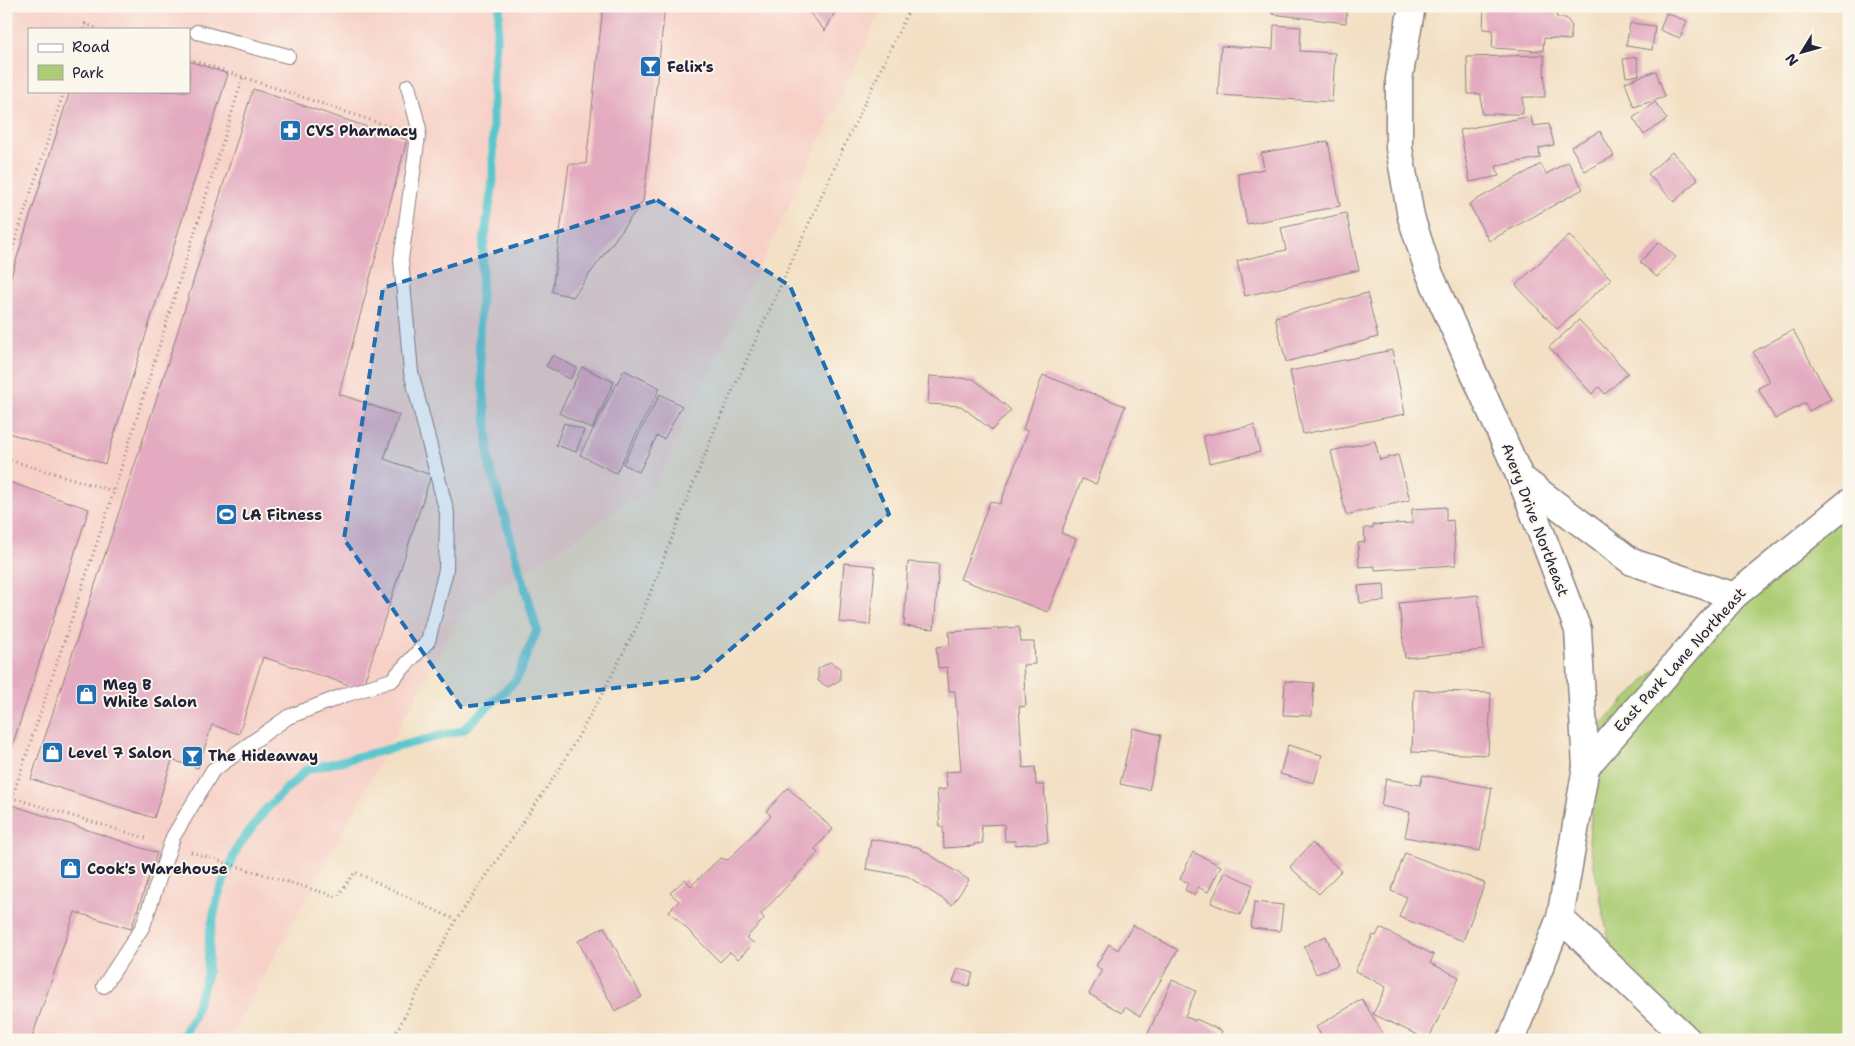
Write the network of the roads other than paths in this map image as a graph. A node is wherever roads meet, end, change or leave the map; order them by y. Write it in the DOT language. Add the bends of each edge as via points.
graph roads {
  1 [pos="1412,6"];
  2 [pos="197,32"];
  3 [pos="288,56"];
  4 [pos="408,86"];
  5 [pos="1520,478"];
  6 [pos="1849,502"];
  7 [pos="1734,596"];
  8 [pos="1586,767"];
  9 [pos="1560,918"];
  10 [pos="104,986"];
  11 [pos="1511,1040"];
  12 [pos="1688,1040"];
  1 -- 5 [label="street, Avery Drive Northeast" via="1399,79 1399,148 1411,217 1428,270"];
  2 -- 3 [label="lane"];
  4 -- 10 [label="lane" via="419,129 401,260 410,363 447,513 446,570 428,641 392,680 288,717 213,770 173,837 142,926"];
  5 -- 7 [label="street" via="1632,562"];
  5 -- 8 [label="street, Avery Drive Northeast" via="1578,630"];
  6 -- 7 [label="street, East Park Lane Northeast"];
  7 -- 8 [label="street, East Park Lane Northeast"];
  8 -- 9 [label="street, Avery Drive Northeast"];
  9 -- 11 [label="street, Avery Drive Northeast"];
  9 -- 12 [label="street"];
}
